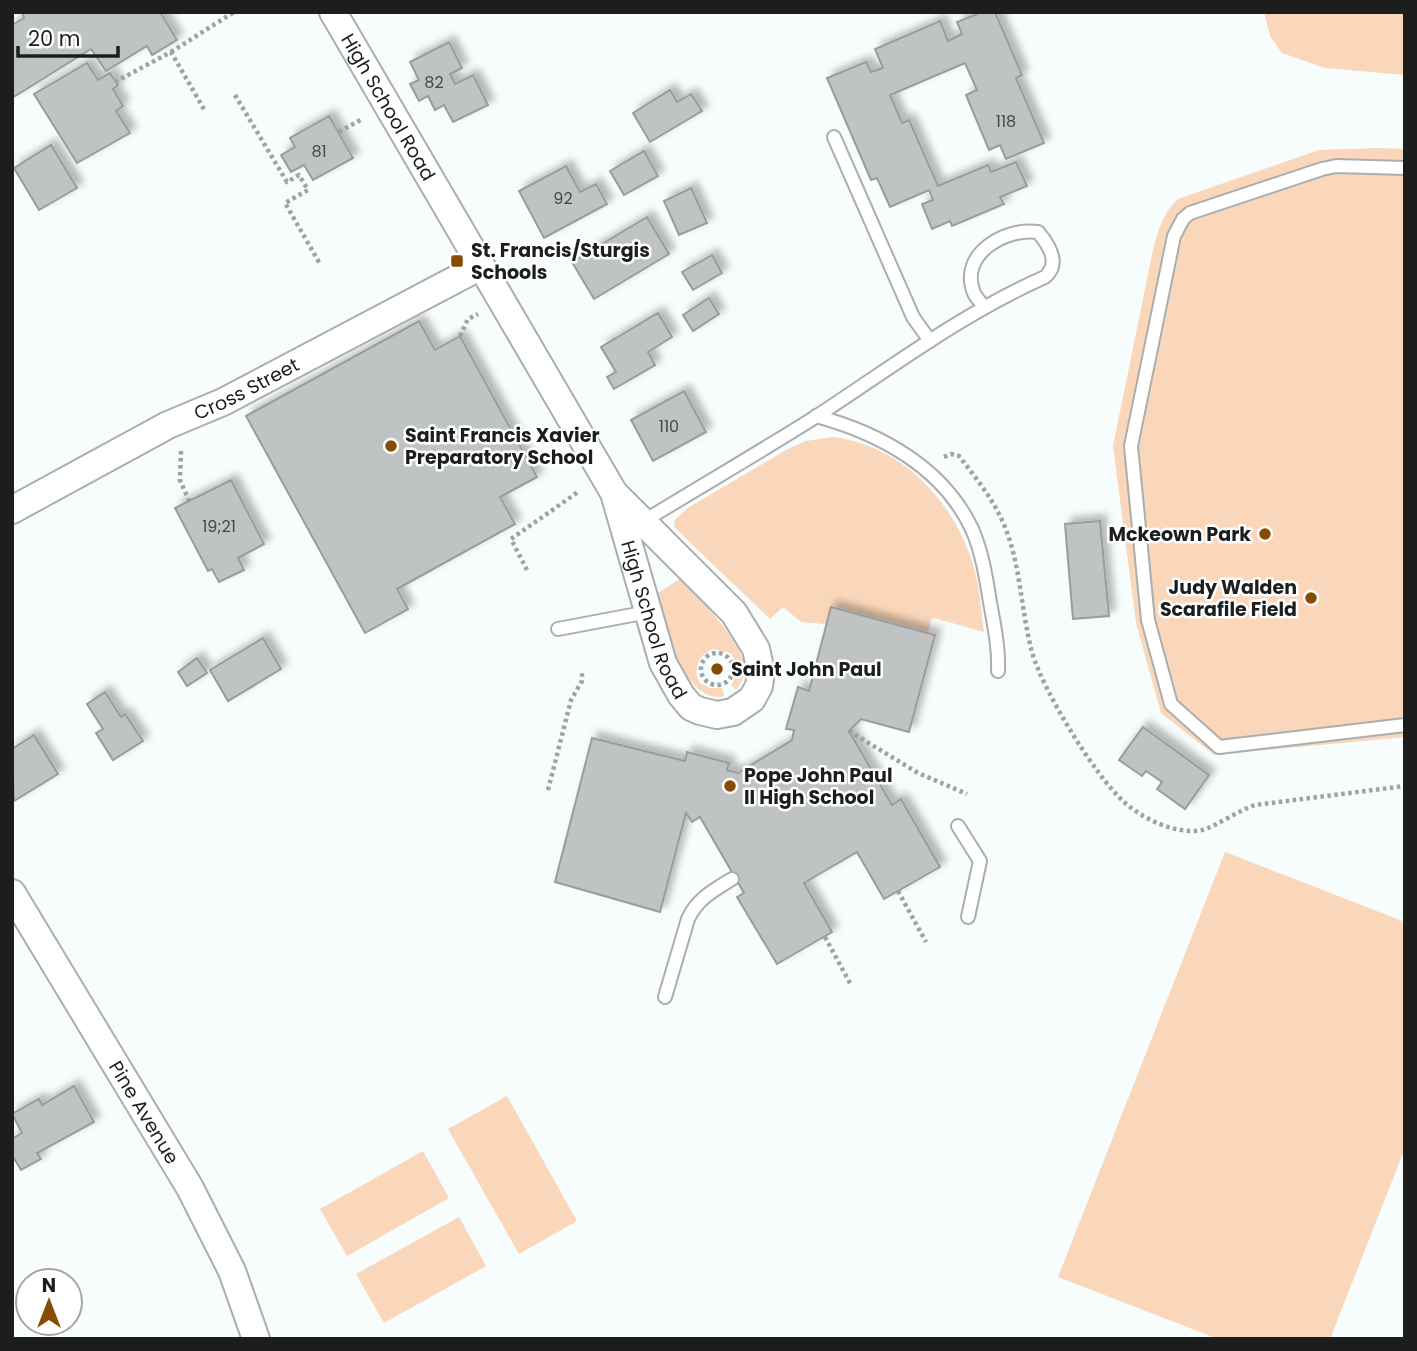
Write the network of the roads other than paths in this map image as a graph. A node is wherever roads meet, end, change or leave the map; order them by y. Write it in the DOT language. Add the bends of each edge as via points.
graph roads {
  1 [pos="333,12"];
  2 [pos="834,137"];
  3 [pos="1405,168"];
  4 [pos="481,266"];
  5 [pos="984,307"];
  6 [pos="930,341"];
  7 [pos="816,416"];
  8 [pos="614,493"];
  9 [pos="12,510"];
  10 [pos="644,521"];
  11 [pos="648,612"];
  12 [pos="558,629"];
  13 [pos="998,671"];
  14 [pos="1405,725"];
  15 [pos="958,826"];
  16 [pos="732,879"];
  17 [pos="12,893"];
  18 [pos="968,917"];
  19 [pos="665,997"];
  20 [pos="256,1339"];
  1 -- 4 [label="street, High School Road"];
  2 -- 6 [label="lane" via="913,317"];
  3 -- 14 [label="lane" via="1322,169 1183,219 1174,236 1131,446 1148,620 1171,705 1219,747"];
  4 -- 8 [label="street, High School Road"];
  4 -- 9 [label="street, Cross Street"];
  5 -- 5 [label="lane" via="1049,274 1051,249 1038,232 1013,232 977,256 972,283"];
  5 -- 6 [label="lane"];
  6 -- 7 [label="lane"];
  7 -- 10 [label="lane"];
  7 -- 13 [label="lane" via="876,438 912,458 954,500 984,567"];
  8 -- 10 [label="street, High School Road"];
  8 -- 11 [label="street, High School Road"];
  10 -- 11 [label="street, High School Road" via="734,613 756,649 761,672 752,699 733,712 717,715 685,701 663,663"];
  11 -- 12 [label="lane"];
  15 -- 18 [label="lane" via="980,861"];
  16 -- 19 [label="lane" via="694,906"];
  17 -- 20 [label="street, Pine Avenue" via="190,1188 232,1271"];
}
